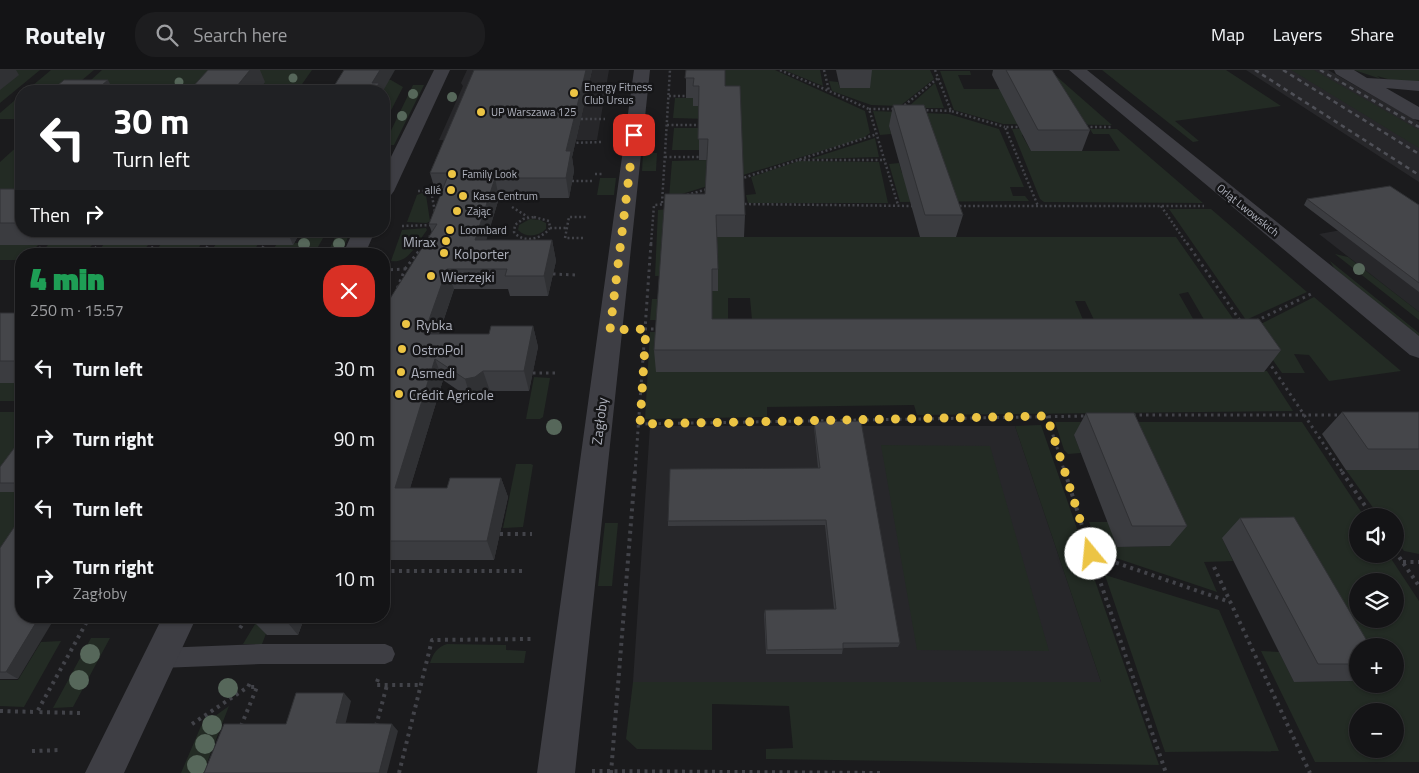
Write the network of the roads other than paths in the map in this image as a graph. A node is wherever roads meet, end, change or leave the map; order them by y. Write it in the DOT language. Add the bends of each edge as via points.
graph roads {
  1 [pos="442,70"];
  2 [pos="642,70"];
  3 [pos="1077,70"];
  4 [pos="1342,70"];
  5 [pos="1362,81"];
  6 [pos="1419,86"];
  7 [pos="1419,115"];
  8 [pos="390,178"];
  9 [pos="1419,349"];
  10 [pos="177,623"];
  11 [pos="385,654"];
  12 [pos="160,658"];
  13 [pos="556,772"];
  14 [pos="104,773"];
  1 -- 8 [label="street"];
  2 -- 13 [label="street, Zagłoby"];
  3 -- 9 [label="street, Orląt Lwowskich"];
  4 -- 5 [label="street"];
  5 -- 6 [label="street"];
  5 -- 7 [label="street"];
  10 -- 12 [label="street"];
  11 -- 12 [label="lane"];
  12 -- 14 [label="street"];
}
